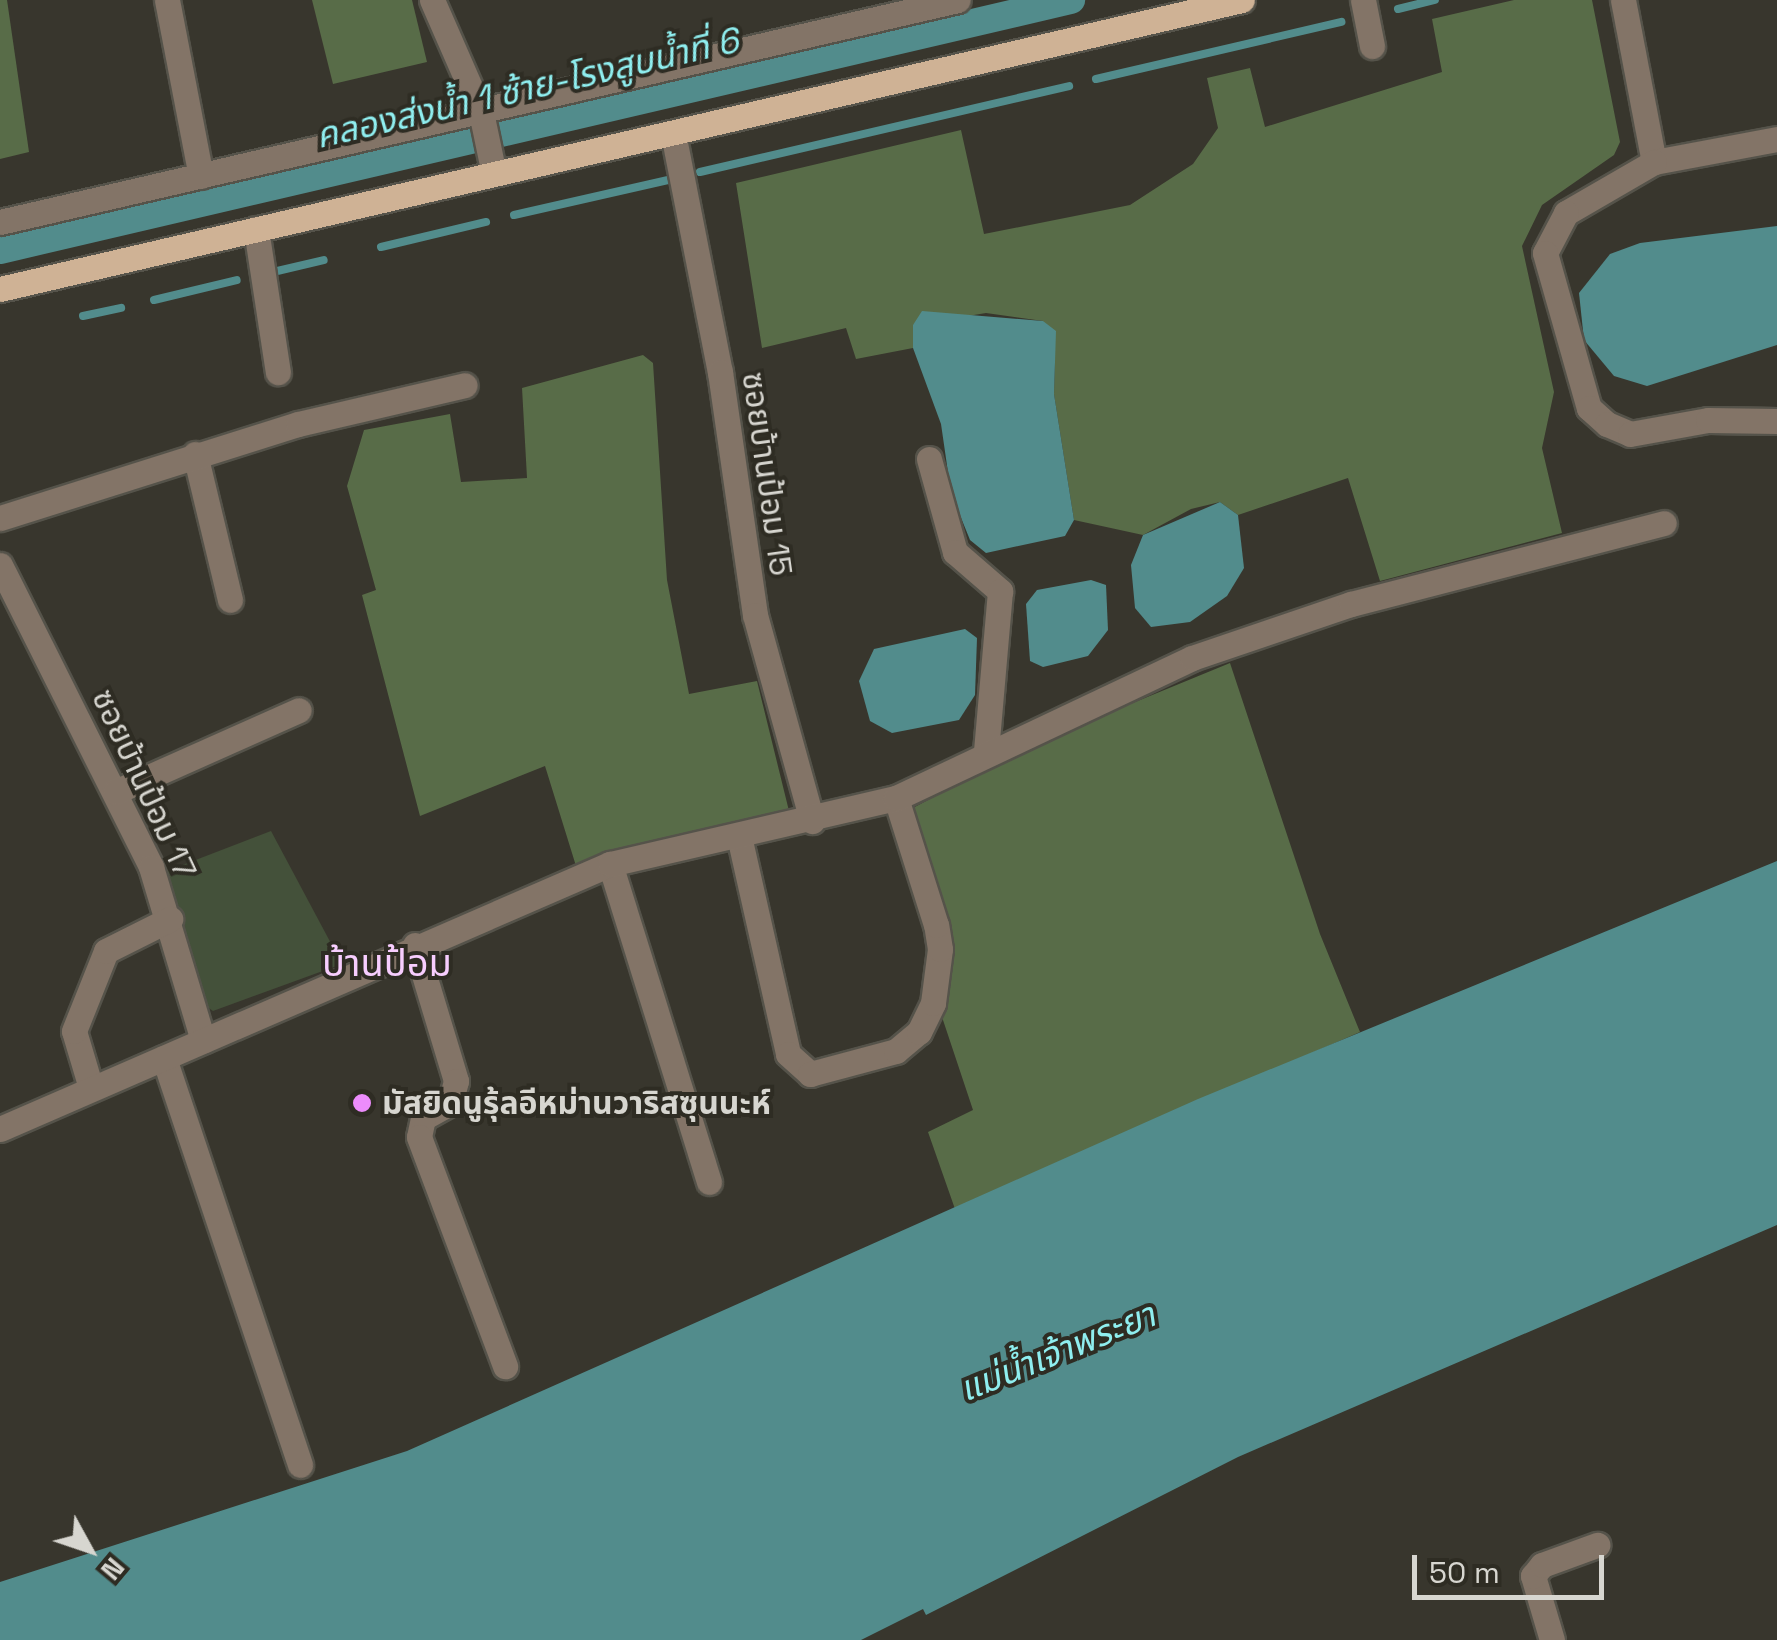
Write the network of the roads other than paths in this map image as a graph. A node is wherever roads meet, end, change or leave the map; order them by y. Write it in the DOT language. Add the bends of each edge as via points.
graph roads {
  1 [pos="167,0"];
  2 [pos="432,0"];
  3 [pos="958,0"];
  4 [pos="1242,0"];
  5 [pos="1363,0"];
  6 [pos="1623,0"];
  7 [pos="1372,46"];
  8 [pos="482,120"];
  9 [pos="674,133"];
  10 [pos="1777,139"];
  11 [pos="1654,162"];
  12 [pos="492,165"];
  13 [pos="201,176"];
  14 [pos="0,222"];
  15 [pos="256,229"];
  16 [pos="0,289"];
  17 [pos="278,372"];
  18 [pos="465,385"];
  19 [pos="1777,421"];
  20 [pos="195,454"];
  21 [pos="929,459"];
  22 [pos="0,518"];
  23 [pos="1664,523"];
  24 [pos="0,565"];
  25 [pos="230,600"];
  26 [pos="299,710"];
  27 [pos="986,752"];
  28 [pos="115,792"];
  29 [pos="896,798"];
  30 [pos="812,821"];
  31 [pos="740,836"];
  32 [pos="610,864"];
  33 [pos="170,919"];
  34 [pos="415,945"];
  35 [pos="203,1040"];
  36 [pos="164,1058"];
  37 [pos="91,1088"];
  38 [pos="0,1129"];
  39 [pos="709,1182"];
  40 [pos="505,1366"];
  41 [pos="300,1465"];
  42 [pos="1597,1545"];
  43 [pos="1552,1640"];
  1 -- 13 [label="street"];
  2 -- 8 [label="street"];
  3 -- 8 [label="street"];
  4 -- 9 [label="main road"];
  5 -- 7 [label="street"];
  6 -- 11 [label="street"];
  8 -- 12 [label="street"];
  8 -- 13 [label="street"];
  9 -- 12 [label="main road"];
  9 -- 30 [label="street, ซอยบ้านป้อม 15" via="720,372 756,615"];
  10 -- 11 [label="street"];
  11 -- 19 [label="street" via="1566,213 1544,253 1589,408 1630,434 1708,420"];
  12 -- 15 [label="main road"];
  13 -- 14 [label="street"];
  15 -- 16 [label="main road"];
  15 -- 17 [label="street"];
  18 -- 20 [label="street"];
  20 -- 22 [label="street"];
  20 -- 25 [label="street"];
  21 -- 27 [label="street" via="955,552 1000,591"];
  23 -- 27 [label="street" via="1350,604 1192,658"];
  24 -- 28 [label="street, ซอยบ้านป้อม 17"];
  26 -- 28 [label="street"];
  27 -- 29 [label="street"];
  28 -- 33 [label="street, ซอยบ้านป้อม 17"];
  29 -- 30 [label="street"];
  29 -- 31 [label="street" via="938,937 933,1003 919,1032 896,1051 810,1074 788,1054"];
  30 -- 31 [label="street"];
  31 -- 32 [label="street"];
  32 -- 34 [label="street"];
  32 -- 39 [label="street"];
  33 -- 35 [label="street, ซอยบ้านป้อม 17"];
  33 -- 37 [label="street" via="106,951 74,1031"];
  34 -- 35 [label="street"];
  34 -- 40 [label="street" via="456,1080 450,1103 423,1118 419,1136"];
  35 -- 36 [label="street"];
  36 -- 37 [label="street"];
  36 -- 41 [label="street"];
  37 -- 38 [label="street"];
  42 -- 43 [label="street" via="1542,1565 1534,1590"];
}
